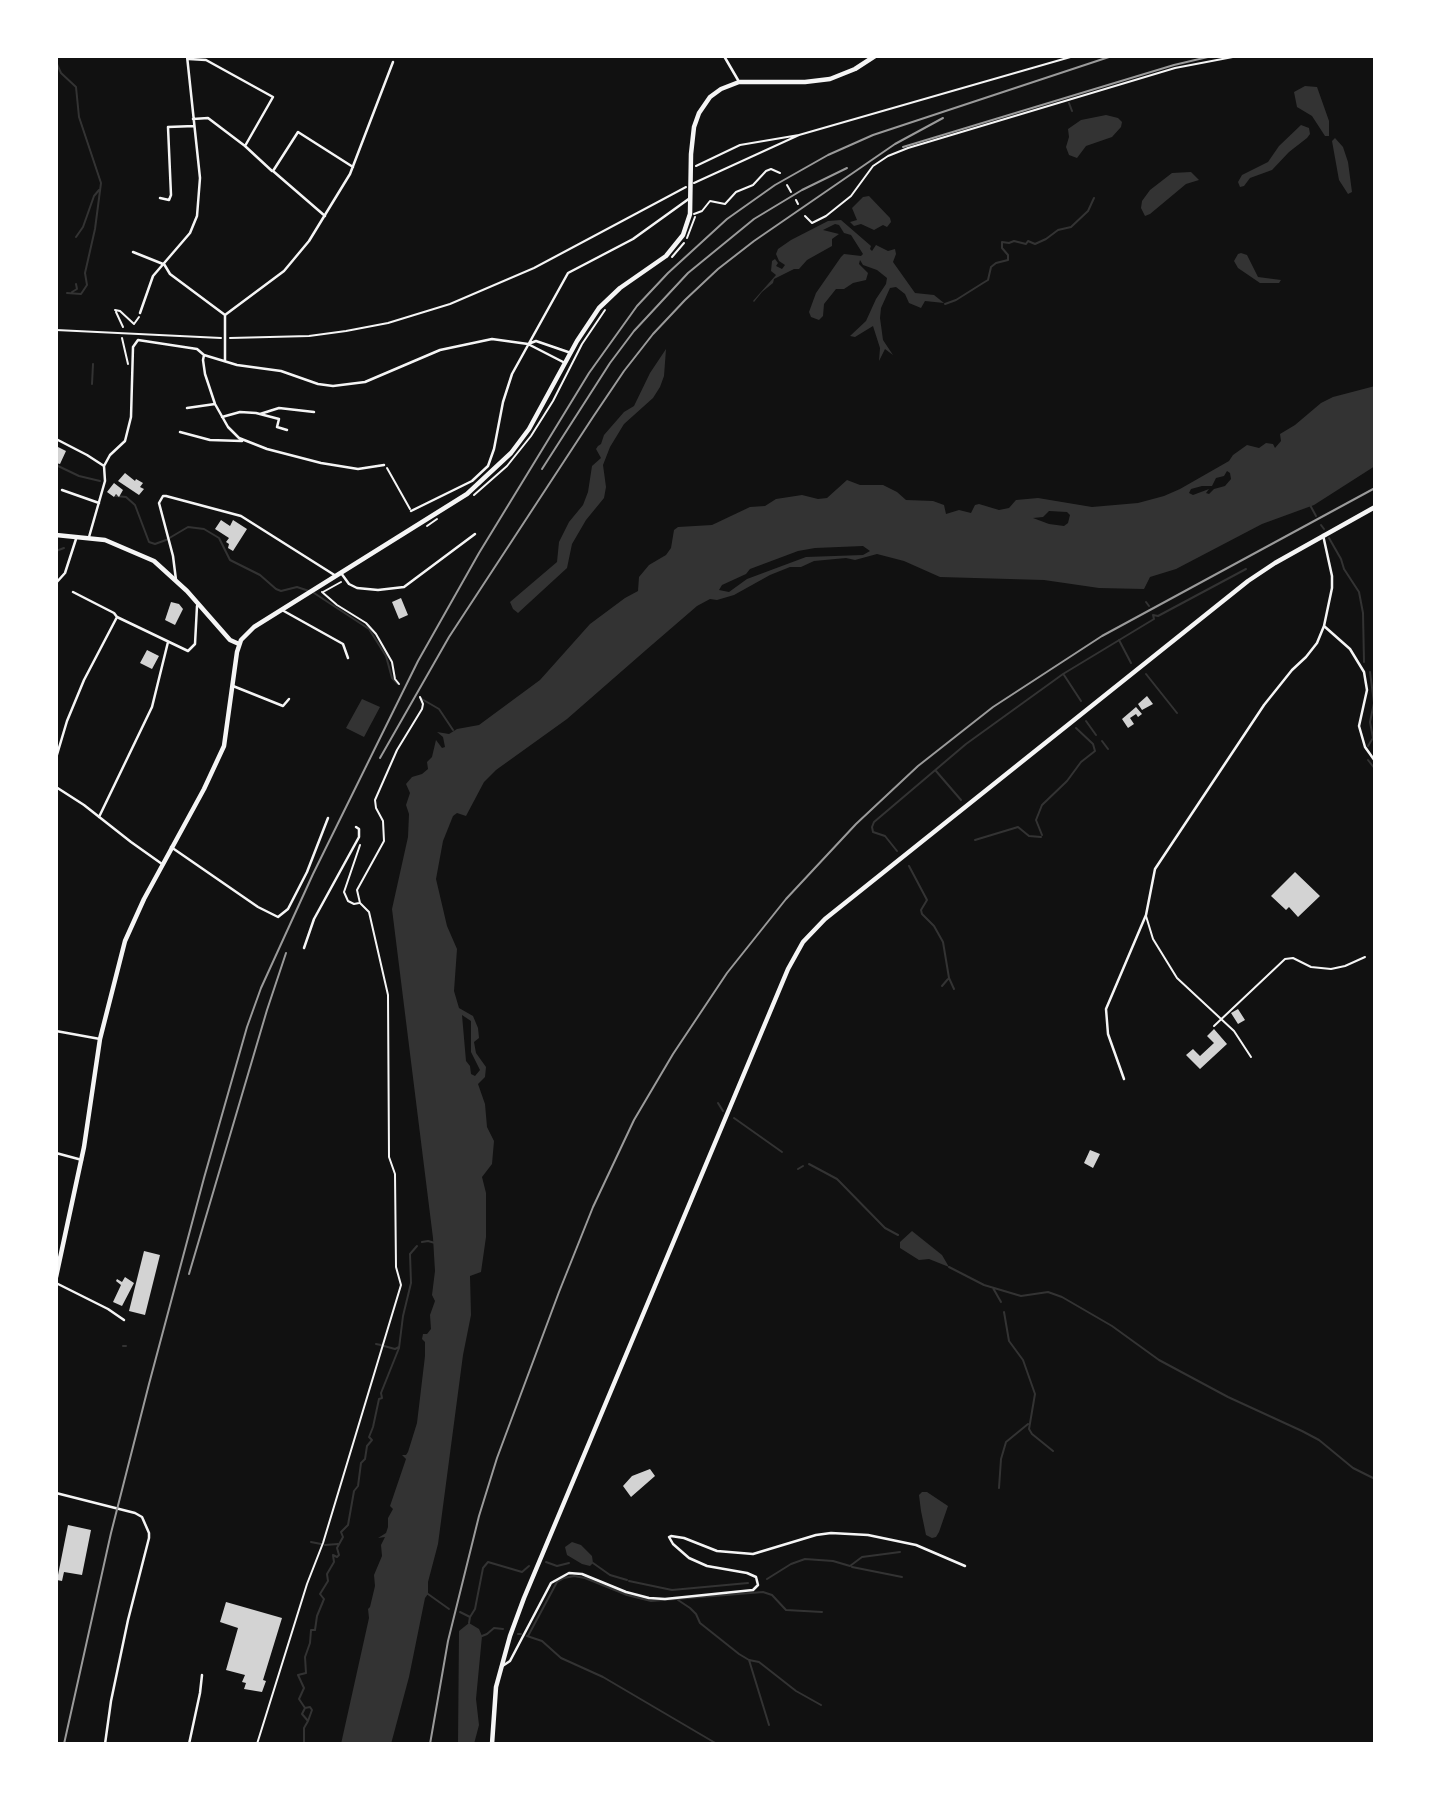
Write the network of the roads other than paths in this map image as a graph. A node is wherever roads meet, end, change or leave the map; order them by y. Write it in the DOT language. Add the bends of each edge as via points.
graph roads {
  1 [pos="724,56"];
  2 [pos="875,56"];
  3 [pos="188,58"];
  4 [pos="393,62"];
  5 [pos="739,82"];
  6 [pos="193,119"];
  7 [pos="194,126"];
  8 [pos="245,146"];
  9 [pos="353,167"];
  10 [pos="273,171"];
  11 [pos="160,198"];
  12 [pos="690,198"];
  13 [pos="325,216"];
  14 [pos="133,252"];
  15 [pos="163,264"];
  16 [pos="140,313"];
  17 [pos="225,315"];
  18 [pos="528,344"];
  19 [pos="570,353"];
  20 [pos="204,355"];
  21 [pos="225,361"];
  22 [pos="565,363"];
  23 [pos="215,404"];
  24 [pos="187,408"];
  25 [pos="314,412"];
  26 [pos="260,414"];
  27 [pos="222,417"];
  28 [pos="287,430"];
  29 [pos="180,432"];
  30 [pos="56,439"];
  31 [pos="243,440"];
  32 [pos="384,465"];
  33 [pos="104,466"];
  34 [pos="62,490"];
  35 [pos="99,503"];
  36 [pos="1375,507"];
  37 [pos="411,511"];
  38 [pos="475,534"];
  39 [pos="56,535"];
  40 [pos="1323,535"];
  41 [pos="76,537"];
  42 [pos="89,537"];
  43 [pos="338,575"];
  44 [pos="176,580"];
  45 [pos="56,583"];
  46 [pos="73,592"];
  47 [pos="198,603"];
  48 [pos="282,610"];
  49 [pos="117,617"];
  50 [pos="1324,626"];
  51 [pos="168,642"];
  52 [pos="239,644"];
  53 [pos="348,658"];
  54 [pos="233,685"];
  55 [pos="289,699"];
  56 [pos="56,758"];
  57 [pos="1375,761"];
  58 [pos="56,788"];
  59 [pos="99,817"];
  60 [pos="328,818"];
  61 [pos="356,827"];
  62 [pos="171,847"];
  63 [pos="162,863"];
  64 [pos="1146,915"];
  65 [pos="304,948"];
  66 [pos="1365,957"];
  67 [pos="1223,1019"];
  68 [pos="1214,1026"];
  69 [pos="56,1031"];
  70 [pos="100,1039"];
  71 [pos="1251,1056"];
  72 [pos="1124,1079"];
  73 [pos="56,1153"];
  74 [pos="82,1160"];
  75 [pos="56,1277"];
  76 [pos="56,1283"];
  77 [pos="124,1320"];
  78 [pos="56,1493"];
  79 [pos="965,1566"];
  80 [pos="501,1667"];
  81 [pos="202,1675"];
  82 [pos="106,1744"];
  83 [pos="189,1744"];
  84 [pos="492,1744"];
  1 -- 5 [label="street"];
  2 -- 5 [label="main road" via="847,73 823,80"];
  3 -- 6 [label="street"];
  3 -- 8 [label="street" via="206,60 273,97"];
  4 -- 9 [label="street"];
  5 -- 12 [label="main road" via="710,97 699,113 691,154"];
  6 -- 7 [label="street"];
  6 -- 8 [label="street" via="208,118"];
  7 -- 11 [label="street" via="169,127 171,195 169,201"];
  7 -- 15 [label="street" via="200,178 197,216 190,233"];
  8 -- 10 [label="street"];
  9 -- 10 [label="street" via="298,132"];
  9 -- 13 [label="street"];
  10 -- 13 [label="street"];
  12 -- 18 [label="street" via="633,239 573,268"];
  12 -- 19 [label="main road" via="688,223 675,247 607,299"];
  13 -- 17 [label="street" via="284,271"];
  14 -- 15 [label="street"];
  15 -- 16 [label="street" via="152,279"];
  15 -- 17 [label="street"];
  17 -- 21 [label="street"];
  18 -- 19 [label="street" via="537,341"];
  18 -- 21 [label="street" via="492,339 461,345 371,380 339,386"];
  18 -- 22 [label="street"];
  18 -- 37 [label="street" via="509,380 494,449 484,471"];
  19 -- 22 [label="main road"];
  20 -- 21 [label="street"];
  20 -- 23 [label="street"];
  20 -- 33 [label="street" via="197,349 135,343 131,417 125,441"];
  22 -- 43 [label="main road" via="529,429 502,464 467,494"];
  23 -- 24 [label="street"];
  23 -- 27 [label="street"];
  25 -- 26 [label="street" via="286,408"];
  26 -- 27 [label="street" via="240,412"];
  26 -- 28 [label="street" via="279,419 276,427"];
  27 -- 31 [label="street"];
  29 -- 31 [label="street" via="211,440"];
  30 -- 33 [label="street"];
  31 -- 32 [label="street" via="336,466 364,469"];
  33 -- 35 [label="street"];
  34 -- 35 [label="street"];
  35 -- 42 [label="street"];
  36 -- 40 [label="main road"];
  38 -- 43 [label="street" via="404,587 365,589"];
  39 -- 41 [label="main road"];
  40 -- 50 [label="street" via="1332,576"];
  40 -- 80 [label="main road" via="1248,581 809,934 788,969 529,1586"];
  41 -- 42 [label="main road"];
  41 -- 45 [label="street" via="65,573"];
  42 -- 44 [label="main road" via="144,556"];
  43 -- 44 [label="street" via="241,516 163,496 159,503"];
  43 -- 48 [label="main road"];
  44 -- 47 [label="main road"];
  46 -- 49 [label="street"];
  47 -- 51 [label="street" via="192,648"];
  47 -- 52 [label="main road" via="230,640"];
  48 -- 52 [label="main road" via="250,630"];
  48 -- 53 [label="street" via="343,644"];
  49 -- 51 [label="street"];
  49 -- 56 [label="street" via="84,680"];
  50 -- 57 [label="street" via="1350,649 1364,672 1367,690 1359,726"];
  50 -- 64 [label="street" via="1314,647 1264,705 1162,858"];
  51 -- 59 [label="street" via="152,707"];
  52 -- 54 [label="main road"];
  54 -- 55 [label="street" via="283,706"];
  54 -- 62 [label="main road" via="224,746"];
  58 -- 59 [label="street"];
  59 -- 63 [label="street"];
  60 -- 62 [label="street" via="307,872 288,909 278,917"];
  61 -- 65 [label="street" via="359,837 314,919"];
  62 -- 63 [label="main road"];
  63 -- 70 [label="main road" via="125,941"];
  64 -- 67 [label="lane" via="1153,939 1178,978"];
  64 -- 72 [label="street" via="1106,1009 1108,1034"];
  66 -- 67 [label="lane" via="1331,969 1285,959"];
  67 -- 68 [label="lane"];
  67 -- 71 [label="lane"];
  69 -- 70 [label="street"];
  70 -- 74 [label="main road"];
  73 -- 74 [label="street"];
  74 -- 75 [label="main road"];
  76 -- 77 [label="street"];
  78 -- 82 [label="street" via="131,1512 147,1526 149,1538 111,1701"];
  79 -- 80 [label="street" via="916,1545 868,1535 816,1535 753,1554 717,1551 671,1536 673,1544 690,1558 747,1573 756,1577 758,1585 753,1590 649,1598 569,1573 551,1583 510,1661"];
  80 -- 84 [label="main road"];
  81 -- 83 [label="street"];
}
